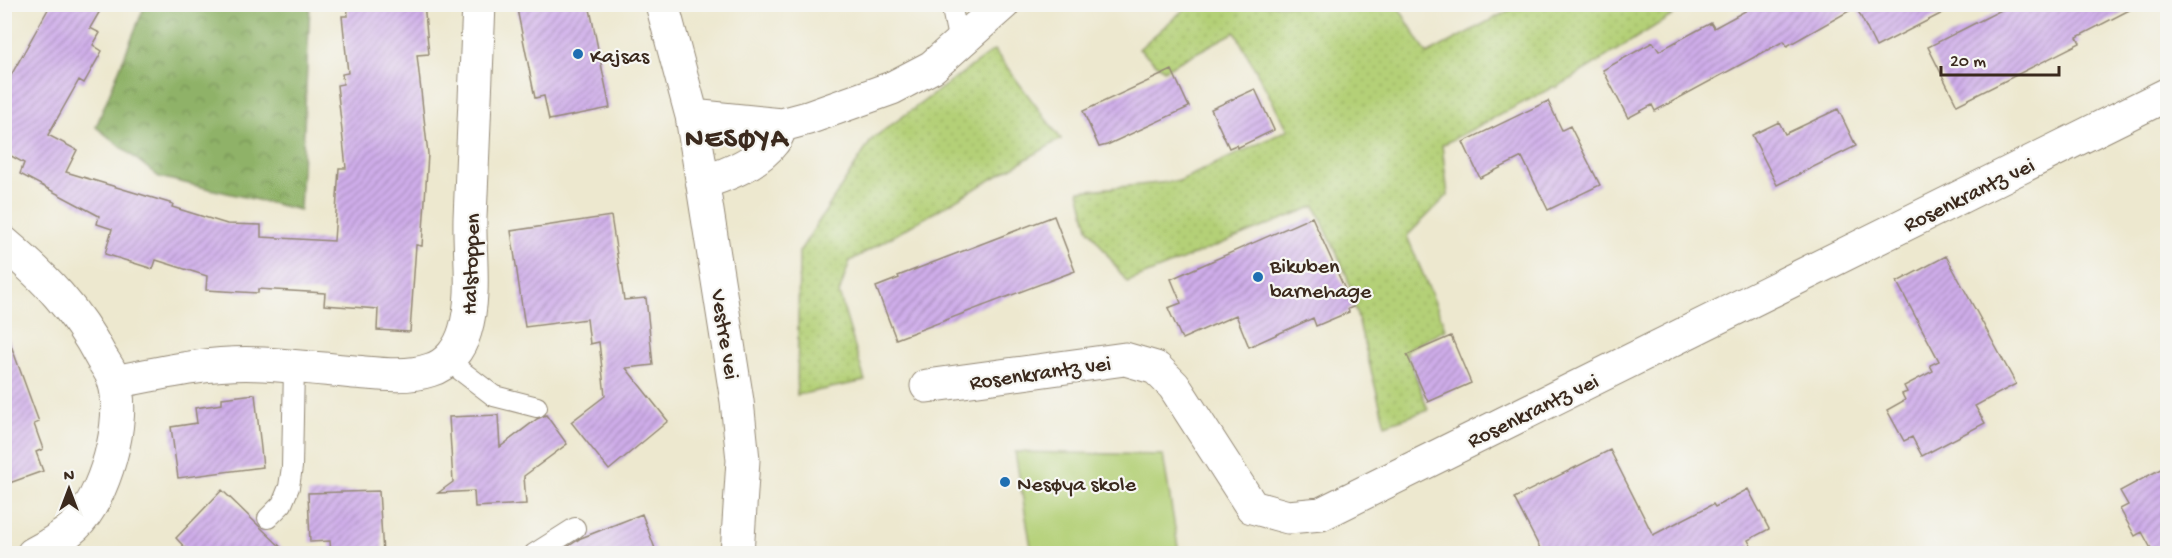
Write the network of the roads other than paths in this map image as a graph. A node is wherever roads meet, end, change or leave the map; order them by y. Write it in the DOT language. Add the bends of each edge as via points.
graph roads {
  1 [pos="479,4"];
  2 [pos="663,4"];
  3 [pos="951,4"];
  4 [pos="1003,4"];
  5 [pos="959,43"];
  6 [pos="2168,94"];
  7 [pos="692,117"];
  8 [pos="782,125"];
  9 [pos="703,182"];
  10 [pos="4,243"];
  11 [pos="447,360"];
  12 [pos="294,367"];
  13 [pos="115,382"];
  14 [pos="927,386"];
  15 [pos="537,407"];
  16 [pos="268,518"];
  17 [pos="575,528"];
  18 [pos="50,550"];
  19 [pos="534,554"];
  20 [pos="737,554"];
  1 -- 11 [label="street, Halstoppen" via="470,302 458,349"];
  2 -- 7 [label="street, Vestre vei"];
  3 -- 5 [label="lane"];
  4 -- 5 [label="street"];
  5 -- 8 [label="street" via="932,67 892,88"];
  6 -- 14 [label="street, Rosenkrantz vei" via="1321,514 1288,517 1252,507 1174,386 1156,368 1125,359"];
  7 -- 8 [label="street"];
  7 -- 9 [label="street, Vestre vei"];
  8 -- 9 [label="street" via="773,142 750,161 730,174"];
  9 -- 20 [label="street, Vestre vei" via="743,460"];
  10 -- 13 [label="street" via="54,289 86,328"];
  11 -- 12 [label="street" via="433,370 414,374"];
  11 -- 15 [label="lane" via="494,396"];
  12 -- 13 [label="street" via="219,364"];
  12 -- 16 [label="lane" via="289,488 282,504"];
  13 -- 18 [label="street" via="116,428 104,480 76,525"];
  17 -- 19 [label="lane"];
}
